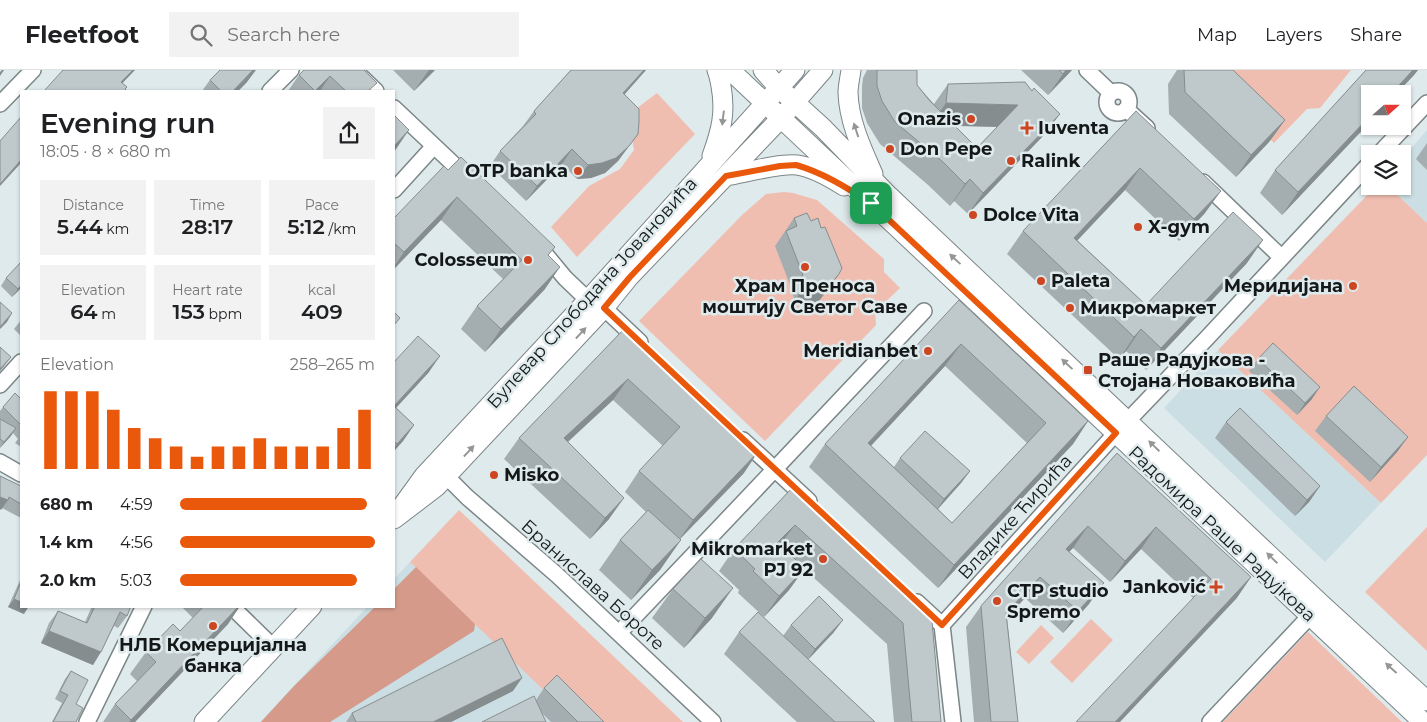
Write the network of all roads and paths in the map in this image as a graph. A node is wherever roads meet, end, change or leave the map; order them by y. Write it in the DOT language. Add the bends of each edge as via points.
graph roads {
  1 [pos="33,70"];
  2 [pos="291,70"];
  3 [pos="354,70"];
  4 [pos="717,70"];
  5 [pos="730,70"];
  6 [pos="763,70"];
  7 [pos="796,70"];
  8 [pos="823,70"];
  9 [pos="851,70"];
  10 [pos="1087,70"];
  11 [pos="779,88"];
  12 [pos="271,90"];
  13 [pos="375,90"];
  14 [pos="795,102"];
  15 [pos="1427,103"];
  16 [pos="0,104"];
  17 [pos="765,104"];
  18 [pos="395,109"];
  19 [pos="782,118"];
  20 [pos="1159,140"];
  21 [pos="1387,145"];
  22 [pos="434,146"];
  23 [pos="710,164"];
  24 [pos="1193,172"];
  25 [pos="1361,173"];
  26 [pos="726,176"];
  27 [pos="477,187"];
  28 [pos="395,189"];
  29 [pos="877,197"];
  30 [pos="538,245"];
  31 [pos="1281,257"];
  32 [pos="596,304"];
  33 [pos="924,311"];
  34 [pos="648,349"];
  35 [pos="20,363"];
  36 [pos="0,386"];
  37 [pos="1122,427"];
  38 [pos="736,433"];
  39 [pos="0,462"];
  40 [pos="775,469"];
  41 [pos="20,473"];
  42 [pos="446,476"];
  43 [pos="818,510"];
  44 [pos="395,518"];
  45 [pos="395,518"];
  46 [pos="904,590"];
  47 [pos="143,608"];
  48 [pos="233,608"];
  49 [pos="310,608"];
  50 [pos="1310,616"];
  51 [pos="942,625"];
  52 [pos="619,633"];
  53 [pos="273,647"];
  54 [pos="1427,701"];
  55 [pos="87,722"];
  56 [pos="204,722"];
  57 [pos="713,722"];
  58 [pos="953,722"];
  59 [pos="1210,722"];
  60 [pos="1423,722"];
  1 -- 16 [label="street"];
  2 -- 12 [label="street"];
  3 -- 13 [label="street"];
  4 -- 23 [label="street, one-way" via="724,112"];
  5 -- 17 [label="street, Радомира Раше Радујкова"];
  6 -- 11 [label="street, Радомира Раше Радујкова"];
  7 -- 11 [label="street, Булевар Слободана Јовановића"];
  8 -- 14 [label="street, Булевар Слободана Јовановића"];
  29 -- 9 [label="street, one-way" via="873,173 851,115 848,93"];
  10 -- 20 [label="street" via="1111,92 1118,90 1125,94 1129,101 1126,109"];
  11 -- 14 [label="street, Радомира Раше Радујкова"];
  11 -- 17 [label="street, Булевар Слободана Јовановића"];
  14 -- 19 [label="street, Булевар Слободана Јовановића"];
  14 -- 29 [label="street, Радомира Раше Радујкова" via="823,128"];
  15 -- 21 [label="street"];
  17 -- 19 [label="street, Радомира Раше Радујкова"];
  17 -- 23 [label="street, Булевар Слободана Јовановића"];
  18 -- 22 [label="street"];
  19 -- 26 [label="street, Булевар Слободана Јовановића"];
  19 -- 29 [label="street, Радомира Раше Радујкова"];
  22 -- 27 [label="street"];
  22 -- 28 [label="street"];
  23 -- 32 [label="street, Булевар Слободана Јовановића"];
  24 -- 31 [label="street"];
  25 -- 31 [label="street, Владике Ћирића"];
  26 -- 29 [label="street" via="796,165"];
  26 -- 32 [label="street, Булевар Слободана Јовановића" via="630,277"];
  29 -- 37 [label="street, Радомира Раше Радујкова"];
  30 -- 32 [label="street" via="565,278"];
  31 -- 37 [label="street, Владике Ћирића"];
  32 -- 34 [label="street"];
  42 -- 32 [label="street, Булевар Слободана Јовановића, one-way"];
  32 -- 44 [label="street, Булевар Слободана Јовановића" via="424,476"];
  33 -- 40 [label="street"];
  35 -- 36 [label="street"];
  37 -- 50 [label="street, Радомира Раше Радујкова"];
  37 -- 51 [label="street, Владике Ћирића"];
  54 -- 37 [label="street, Радомира Раше Радујкова, one-way"];
  38 -- 40 [label="street"];
  39 -- 41 [label="street"];
  40 -- 43 [label="street"];
  40 -- 52 [label="street"];
  42 -- 45 [label="street, Булевар Слободана Јовановића"];
  42 -- 52 [label="street, Бранислава Бороте"];
  46 -- 51 [label="street"];
  47 -- 55 [label="street"];
  48 -- 53 [label="street"];
  49 -- 53 [label="street"];
  50 -- 59 [label="street"];
  50 -- 60 [label="street, Радомира Раше Радујкова"];
  51 -- 58 [label="street"];
  52 -- 57 [label="street, Бранислава Бороте"];
  53 -- 56 [label="street"];
}
